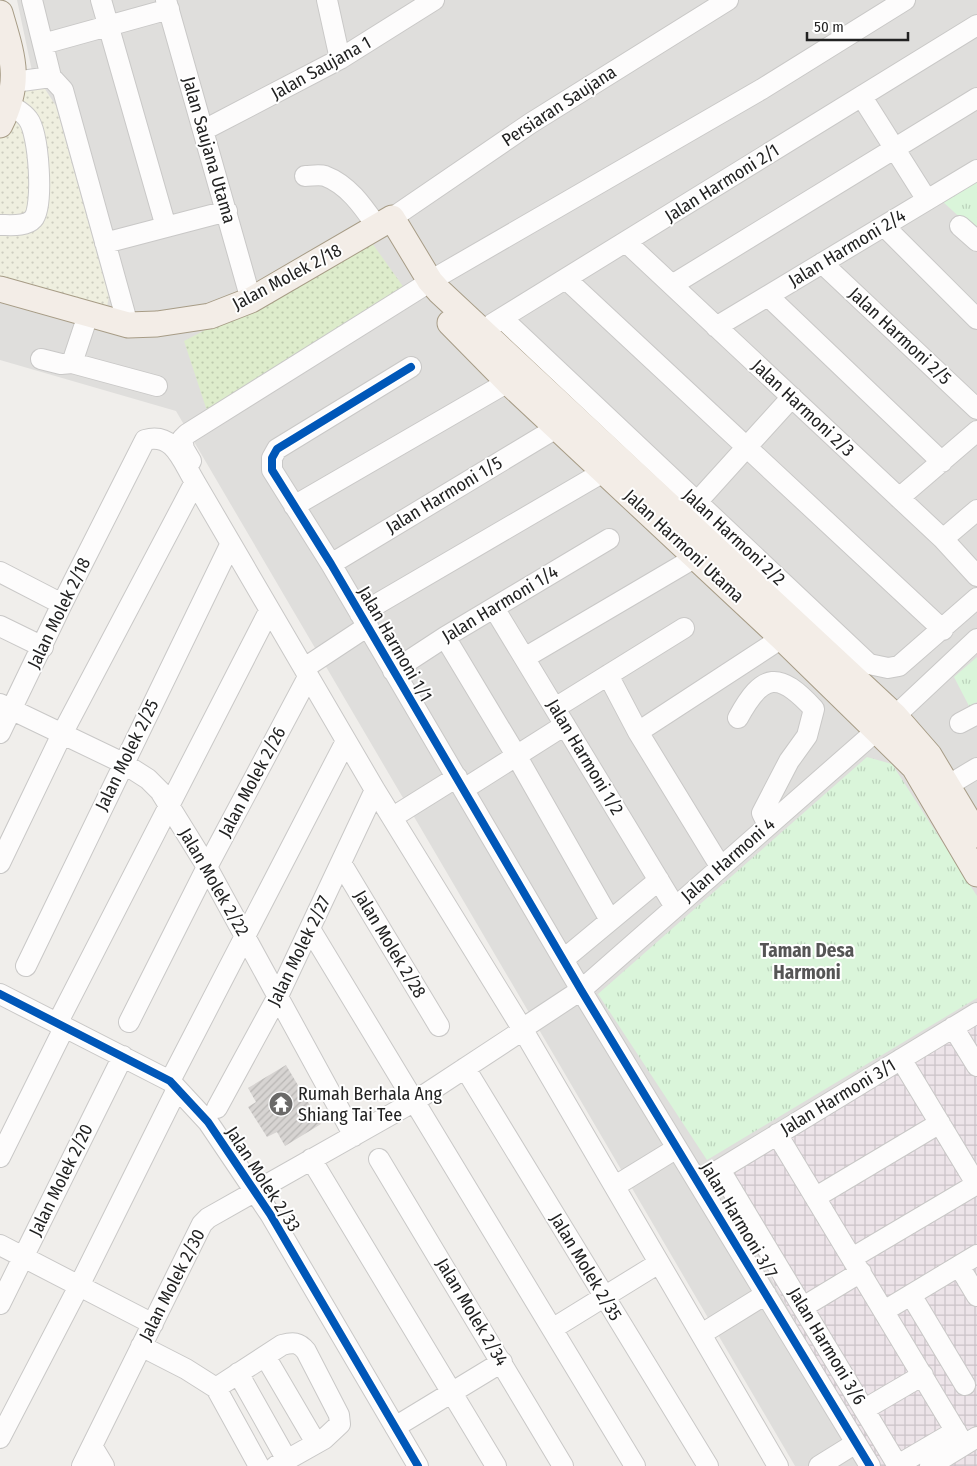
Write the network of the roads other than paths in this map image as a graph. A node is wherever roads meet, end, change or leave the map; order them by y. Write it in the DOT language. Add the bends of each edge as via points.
graph roads {
  1 [pos="32,0"];
  2 [pos="100,0"];
  3 [pos="327,0"];
  4 [pos="434,0"];
  5 [pos="728,0"];
  6 [pos="905,0"];
  7 [pos="168,5"];
  8 [pos="0,13"];
  9 [pos="977,24"];
  10 [pos="108,25"];
  11 [pos="43,44"];
  12 [pos="340,59"];
  13 [pos="51,77"];
  14 [pos="862,97"];
  15 [pos="977,98"];
  16 [pos="8,104"];
  17 [pos="204,130"];
  18 [pos="894,149"];
  19 [pos="977,170"];
  20 [pos="305,176"];
  21 [pos="928,200"];
  22 [pos="227,211"];
  23 [pos="385,223"];
  24 [pos="0,225"];
  25 [pos="884,226"];
  26 [pos="960,226"];
  27 [pos="166,227"];
  28 [pos="977,241"];
  29 [pos="626,242"];
  30 [pos="105,243"];
  31 [pos="822,263"];
  32 [pos="566,279"];
  33 [pos="425,284"];
  34 [pos="672,285"];
  35 [pos="0,289"];
  36 [pos="768,296"];
  37 [pos="251,300"];
  38 [pos="88,315"];
  39 [pos="502,318"];
  40 [pos="977,319"];
  41 [pos="128,325"];
  42 [pos="716,327"];
  43 [pos="473,335"];
  44 [pos="41,359"];
  45 [pos="72,363"];
  46 [pos="411,367"];
  47 [pos="508,382"];
  48 [pos="157,386"];
  49 [pos="792,397"];
  50 [pos="977,409"];
  51 [pos="558,427"];
  52 [pos="977,431"];
  53 [pos="746,447"];
  54 [pos="942,462"];
  55 [pos="605,471"];
  56 [pos="195,482"];
  57 [pos="899,498"];
  58 [pos="697,502"];
  59 [pos="294,506"];
  60 [pos="977,510"];
  61 [pos="609,539"];
  62 [pos="942,539"];
  63 [pos="230,545"];
  64 [pos="696,557"];
  65 [pos="331,564"];
  66 [pos="0,572"];
  67 [pos="977,576"];
  68 [pos="977,598"];
  69 [pos="62,604"];
  70 [pos="494,608"];
  71 [pos="269,610"];
  72 [pos="364,620"];
  73 [pos="0,626"];
  74 [pos="684,628"];
  75 [pos="942,630"];
  76 [pos="444,637"];
  77 [pos="782,638"];
  78 [pos="977,639"];
  79 [pos="42,647"];
  80 [pos="526,658"];
  81 [pos="310,670"];
  82 [pos="393,671"];
  83 [pos="608,675"];
  84 [pos="6,707"];
  85 [pos="560,716"];
  86 [pos="738,718"];
  87 [pos="885,723"];
  88 [pos="638,732"];
  89 [pos="0,733"];
  90 [pos="62,734"];
  91 [pos="346,740"];
  92 [pos="516,755"];
  93 [pos="123,763"];
  94 [pos="977,768"];
  95 [pos="460,783"];
  96 [pos="947,786"];
  97 [pos="375,790"];
  98 [pos="170,806"];
  99 [pos="401,812"];
  100 [pos="768,825"];
  101 [pos="977,836"];
  102 [pos="0,862"];
  103 [pos="341,862"];
  104 [pos="720,866"];
  105 [pos="207,867"];
  106 [pos="977,874"];
  107 [pos="659,880"];
  108 [pos="675,907"];
  109 [pos="610,920"];
  110 [pos="310,929"];
  111 [pos="245,936"];
  112 [pos="564,960"];
  113 [pos="26,966"];
  114 [pos="581,990"];
  115 [pos="0,994"];
  116 [pos="278,996"];
  117 [pos="977,1013"];
  118 [pos="130,1022"];
  119 [pos="60,1026"];
  120 [pos="440,1026"];
  121 [pos="953,1027"];
  122 [pos="525,1028"];
  123 [pos="123,1056"];
  124 [pos="901,1059"];
  125 [pos="977,1066"];
  126 [pos="465,1068"];
  127 [pos="173,1085"];
  128 [pos="415,1101"];
  129 [pos="217,1108"];
  130 [pos="940,1123"];
  131 [pos="778,1134"];
  132 [pos="354,1136"];
  133 [pos="677,1148"];
  134 [pos="0,1157"];
  135 [pos="311,1159"];
  136 [pos="379,1159"];
  137 [pos="720,1170"];
  138 [pos="699,1182"];
  139 [pos="620,1183"];
  140 [pos="977,1184"];
  141 [pos="256,1191"];
  142 [pos="816,1197"];
  143 [pos="0,1245"];
  144 [pos="977,1255"];
  145 [pos="23,1257"];
  146 [pos="659,1263"];
  147 [pos="857,1265"];
  148 [pos="959,1266"];
  149 [pos="79,1286"];
  150 [pos="766,1294"];
  151 [pos="911,1295"];
  152 [pos="977,1296"];
  153 [pos="604,1297"];
  154 [pos="0,1304"];
  155 [pos="803,1307"];
  156 [pos="884,1311"];
  157 [pos="153,1324"];
  158 [pos="552,1328"];
  159 [pos="708,1330"];
  160 [pos="141,1346"];
  161 [pos="265,1356"];
  162 [pos="502,1362"];
  163 [pos="238,1373"];
  164 [pos="923,1375"];
  165 [pos="971,1382"];
  166 [pos="216,1388"];
  167 [pos="452,1392"];
  168 [pos="938,1400"];
  169 [pos="865,1409"];
  170 [pos="395,1427"];
  171 [pos="0,1438"];
  172 [pos="966,1438"];
  173 [pos="316,1443"];
  174 [pos="856,1443"];
  175 [pos="92,1446"];
  176 [pos="281,1463"];
  177 [pos="82,1466"];
  178 [pos="104,1466"];
  179 [pos="259,1466"];
  180 [pos="418,1466"];
  181 [pos="496,1466"];
  182 [pos="563,1466"];
  183 [pos="635,1466"];
  184 [pos="708,1466"];
  185 [pos="778,1466"];
  186 [pos="789,1466"];
  187 [pos="819,1466"];
  188 [pos="870,1466"];
  189 [pos="898,1466"];
  190 [pos="930,1466"];
  1 -- 11 [label="street"];
  2 -- 10 [label="street"];
  3 -- 12 [label="street"];
  4 -- 12 [label="street, Jalan Saujana 1"];
  5 -- 23 [label="street, Persiaran Saujana" via="531,123"];
  6 -- 33 [label="street" via="762,89"];
  7 -- 10 [label="street"];
  7 -- 17 [label="street, Jalan Saujana Utama"];
  8 -- 16 [label="main road" via="12,54"];
  9 -- 14 [label="street, Jalan Harmoni 2/1"];
  10 -- 11 [label="street"];
  10 -- 27 [label="street"];
  11 -- 13 [label="street"];
  12 -- 17 [label="street, Jalan Saujana 1"];
  13 -- 16 [label="street"];
  13 -- 30 [label="street" via="63,90"];
  14 -- 18 [label="street"];
  14 -- 29 [label="street, Jalan Harmoni 2/1"];
  15 -- 18 [label="street"];
  16 -- 24 [label="street" via="28,118 35,132 38,203 32,221"];
  17 -- 22 [label="street, Jalan Saujana Utama"];
  18 -- 21 [label="street"];
  18 -- 34 [label="street"];
  19 -- 21 [label="street, Jalan Harmoni 2/4"];
  20 -- 23 [label="street" via="324,175"];
  21 -- 25 [label="street, Jalan Harmoni 2/4"];
  22 -- 27 [label="street"];
  22 -- 37 [label="street, Jalan Saujana Utama"];
  23 -- 33 [label="main road, Jalan Harmoni Utama"];
  23 -- 37 [label="main road, Jalan Molek 2/18"];
  25 -- 31 [label="street, Jalan Harmoni 2/4"];
  25 -- 40 [label="street"];
  26 -- 28 [label="street"];
  27 -- 30 [label="street"];
  29 -- 32 [label="street, Jalan Harmoni 2/1"];
  29 -- 34 [label="street, Jalan Harmoni 2/3"];
  30 -- 41 [label="street"];
  31 -- 36 [label="street, Jalan Harmoni 2/4"];
  31 -- 50 [label="street, Jalan Harmoni 2/5"];
  32 -- 39 [label="street, Jalan Harmoni 2/1"];
  32 -- 53 [label="street"];
  33 -- 43 [label="main road, Jalan Harmoni Utama"];
  33 -- 81 [label="street" via="182,439 189,457"];
  34 -- 42 [label="street, Jalan Harmoni 2/3"];
  35 -- 38 [label="main road, Jalan Molek 2/18"];
  36 -- 42 [label="street, Jalan Harmoni 2/4"];
  36 -- 54 [label="street"];
  37 -- 41 [label="main road, Jalan Molek 2/18" via="210,316"];
  38 -- 41 [label="main road, Jalan Molek 2/18"];
  38 -- 45 [label="street"];
  39 -- 43 [label="street, Jalan Harmoni 2/1"];
  39 -- 58 [label="street, Jalan Harmoni 2/2"];
  42 -- 49 [label="street, Jalan Harmoni 2/3"];
  43 -- 47 [label="main road, Jalan Harmoni Utama"];
  43 -- 87 [label="main road, Jalan Harmoni Utama"];
  44 -- 45 [label="street"];
  45 -- 48 [label="street"];
  46 -- 59 [label="street, Jalan Harmoni 1/1" via="277,449 272,458 272,470"];
  47 -- 51 [label="main road, Jalan Harmoni Utama"];
  47 -- 59 [label="street"];
  49 -- 53 [label="street"];
  49 -- 57 [label="street, Jalan Harmoni 2/3"];
  51 -- 55 [label="main road, Jalan Harmoni Utama"];
  51 -- 65 [label="street, Jalan Harmoni 1/5"];
  52 -- 54 [label="street"];
  53 -- 58 [label="street"];
  53 -- 75 [label="street"];
  54 -- 57 [label="street"];
  55 -- 64 [label="main road, Jalan Harmoni Utama"];
  55 -- 72 [label="street"];
  56 -- 63 [label="street"];
  56 -- 69 [label="street, Jalan Molek 2/18" via="172,445 164,439 145,440"];
  56 -- 90 [label="street"];
  57 -- 62 [label="street, Jalan Harmoni 2/3"];
  58 -- 75 [label="street, Jalan Harmoni 2/2" via="869,664 888,668 899,666"];
  59 -- 65 [label="street, Jalan Harmoni 1/1"];
  60 -- 62 [label="street"];
  61 -- 70 [label="street, Jalan Harmoni 1/4"];
  62 -- 67 [label="street, Jalan Harmoni 2/3"];
  63 -- 71 [label="street"];
  63 -- 93 [label="street, Jalan Molek 2/25"];
  64 -- 77 [label="main road, Jalan Harmoni Utama"];
  64 -- 80 [label="street"];
  65 -- 72 [label="street, Jalan Harmoni 1/1"];
  66 -- 69 [label="street"];
  68 -- 75 [label="street, Jalan Harmoni 2/2"];
  69 -- 79 [label="street, Jalan Molek 2/18"];
  70 -- 76 [label="street, Jalan Harmoni 1/4"];
  70 -- 80 [label="street, Jalan Harmoni 1/2"];
  71 -- 81 [label="street"];
  71 -- 98 [label="street"];
  72 -- 81 [label="street"];
  72 -- 82 [label="street, Jalan Harmoni 1/1"];
  73 -- 79 [label="street"];
  74 -- 83 [label="street"];
  76 -- 82 [label="street, Jalan Harmoni 1/4"];
  76 -- 92 [label="street"];
  77 -- 87 [label="main road, Jalan Harmoni Utama"];
  77 -- 88 [label="street"];
  78 -- 87 [label="street, Jalan Harmoni 4"];
  79 -- 84 [label="street, Jalan Molek 2/18"];
  80 -- 85 [label="street, Jalan Harmoni 1/2"];
  81 -- 91 [label="street"];
  81 -- 99 [label="street"];
  81 -- 105 [label="street, Jalan Molek 2/26"];
  82 -- 95 [label="street, Jalan Harmoni 1/1"];
  83 -- 85 [label="street"];
  83 -- 88 [label="street"];
  84 -- 89 [label="street, Jalan Molek 2/18"];
  84 -- 90 [label="street, Jalan Molek 2/22"];
  85 -- 92 [label="street"];
  85 -- 107 [label="street, Jalan Harmoni 1/2"];
  86 -- 100 [label="street" via="751,694 765,683 782,681 800,693 814,709 807,736 789,761 762,813"];
  87 -- 96 [label="main road, Jalan Harmoni Utama" via="929,755"];
  87 -- 100 [label="street, Jalan Harmoni 4"];
  87 -- 106 [label="main road, Jalan Harmoni Utama"];
  88 -- 104 [label="street"];
  90 -- 93 [label="street, Jalan Molek 2/22"];
  90 -- 102 [label="street"];
  91 -- 97 [label="street"];
  91 -- 111 [label="street"];
  92 -- 95 [label="street"];
  92 -- 109 [label="street"];
  93 -- 98 [label="street, Jalan Molek 2/22" via="148,779"];
  93 -- 113 [label="street, Jalan Molek 2/25"];
  94 -- 96 [label="street"];
  95 -- 99 [label="street"];
  95 -- 112 [label="street, Jalan Harmoni 1/1"];
  96 -- 101 [label="main road, Jalan Harmoni Utama"];
  97 -- 103 [label="street, Jalan Molek 2/27"];
  97 -- 122 [label="street"];
  98 -- 105 [label="street, Jalan Molek 2/22"];
  98 -- 119 [label="street"];
  99 -- 122 [label="street"];
  100 -- 104 [label="street, Jalan Harmoni 4"];
  103 -- 110 [label="street, Jalan Molek 2/27"];
  103 -- 120 [label="street, Jalan Molek 2/28"];
  104 -- 108 [label="street, Jalan Harmoni 4"];
  105 -- 111 [label="street, Jalan Molek 2/22"];
  105 -- 118 [label="street, Jalan Molek 2/26"];
  107 -- 108 [label="street, Jalan Harmoni 1/2"];
  107 -- 109 [label="street"];
  108 -- 114 [label="street, Jalan Harmoni 4"];
  109 -- 112 [label="street"];
  110 -- 116 [label="street, Jalan Molek 2/27"];
  110 -- 128 [label="street"];
  111 -- 116 [label="street, Jalan Molek 2/22"];
  111 -- 127 [label="street"];
  112 -- 114 [label="street, Jalan Harmoni 1/1"];
  114 -- 122 [label="street, Jalan Harmoni 4"];
  114 -- 133 [label="street, Jalan Harmoni 3/7"];
  115 -- 119 [label="street, Jalan Molek 2/33"];
  116 -- 129 [label="street, Jalan Molek 2/27"];
  116 -- 132 [label="street, Jalan Molek 2/22"];
  117 -- 121 [label="street, Jalan Harmoni 3/1"];
  119 -- 123 [label="street, Jalan Molek 2/33"];
  119 -- 134 [label="street"];
  121 -- 124 [label="street, Jalan Harmoni 3/1"];
  121 -- 125 [label="street"];
  122 -- 126 [label="street, Jalan Molek 2/30"];
  122 -- 139 [label="street"];
  122 -- 146 [label="street"];
  123 -- 127 [label="street, Jalan Molek 2/33"];
  123 -- 145 [label="street, Jalan Molek 2/20"];
  124 -- 130 [label="street"];
  124 -- 131 [label="street, Jalan Harmoni 3/1"];
  126 -- 128 [label="street, Jalan Molek 2/30"];
  126 -- 153 [label="street, Jalan Molek 2/35"];
  127 -- 141 [label="street, Jalan Molek 2/33" via="208,1122"];
  127 -- 149 [label="street"];
  128 -- 132 [label="street, Jalan Molek 2/30"];
  128 -- 158 [label="street"];
  130 -- 140 [label="street"];
  130 -- 142 [label="street"];
  131 -- 137 [label="street, Jalan Harmoni 3/1"];
  131 -- 142 [label="street"];
  132 -- 135 [label="street, Jalan Molek 2/30"];
  133 -- 138 [label="street, Jalan Harmoni 3/7"];
  133 -- 139 [label="street"];
  135 -- 141 [label="street, Jalan Molek 2/30"];
  135 -- 167 [label="street"];
  136 -- 162 [label="street, Jalan Molek 2/34"];
  137 -- 138 [label="street, Jalan Harmoni 3/1"];
  137 -- 155 [label="street, Jalan Harmoni 3/6"];
  138 -- 150 [label="street, Jalan Harmoni 3/7"];
  139 -- 159 [label="street"];
  140 -- 147 [label="street"];
  141 -- 157 [label="street, Jalan Molek 2/30" via="202,1224"];
  141 -- 170 [label="street, Jalan Molek 2/33"];
  142 -- 147 [label="street"];
  143 -- 145 [label="street"];
  144 -- 148 [label="street"];
  145 -- 149 [label="street"];
  145 -- 154 [label="street, Jalan Molek 2/20"];
  146 -- 153 [label="street"];
  146 -- 185 [label="street"];
  147 -- 155 [label="street"];
  147 -- 156 [label="street"];
  148 -- 151 [label="street"];
  148 -- 152 [label="street"];
  149 -- 157 [label="street"];
  149 -- 171 [label="street"];
  150 -- 159 [label="street"];
  150 -- 174 [label="street, Jalan Harmoni 3/7"];
  151 -- 156 [label="street"];
  151 -- 165 [label="street"];
  153 -- 158 [label="street"];
  153 -- 184 [label="street, Jalan Molek 2/35"];
  155 -- 169 [label="street, Jalan Harmoni 3/6"];
  156 -- 164 [label="street"];
  157 -- 160 [label="street, Jalan Molek 2/30"];
  158 -- 183 [label="street"];
  159 -- 186 [label="street"];
  160 -- 166 [label="street" via="186,1368"];
  160 -- 175 [label="street, Jalan Molek 2/30"];
  161 -- 163 [label="street"];
  161 -- 173 [label="street"];
  161 -- 173 [label="street" via="292,1342 302,1345 306,1351 339,1415 340,1424 334,1432"];
  162 -- 167 [label="street"];
  162 -- 182 [label="street, Jalan Molek 2/34"];
  163 -- 166 [label="street"];
  163 -- 176 [label="street"];
  164 -- 168 [label="street"];
  164 -- 169 [label="street"];
  165 -- 168 [label="street"];
  166 -- 179 [label="street"];
  167 -- 170 [label="street"];
  167 -- 181 [label="street"];
  168 -- 172 [label="street"];
  169 -- 189 [label="street, Jalan Harmoni 3/6"];
  170 -- 180 [label="street, Jalan Molek 2/33"];
  172 -- 189 [label="street, Jalan Harmoni 3/6"];
  172 -- 190 [label="street"];
  173 -- 176 [label="street"];
  174 -- 187 [label="street"];
  174 -- 188 [label="street, Jalan Harmoni 3/7"];
  175 -- 177 [label="street, Jalan Molek 2/30"];
  175 -- 178 [label="street"];
}
